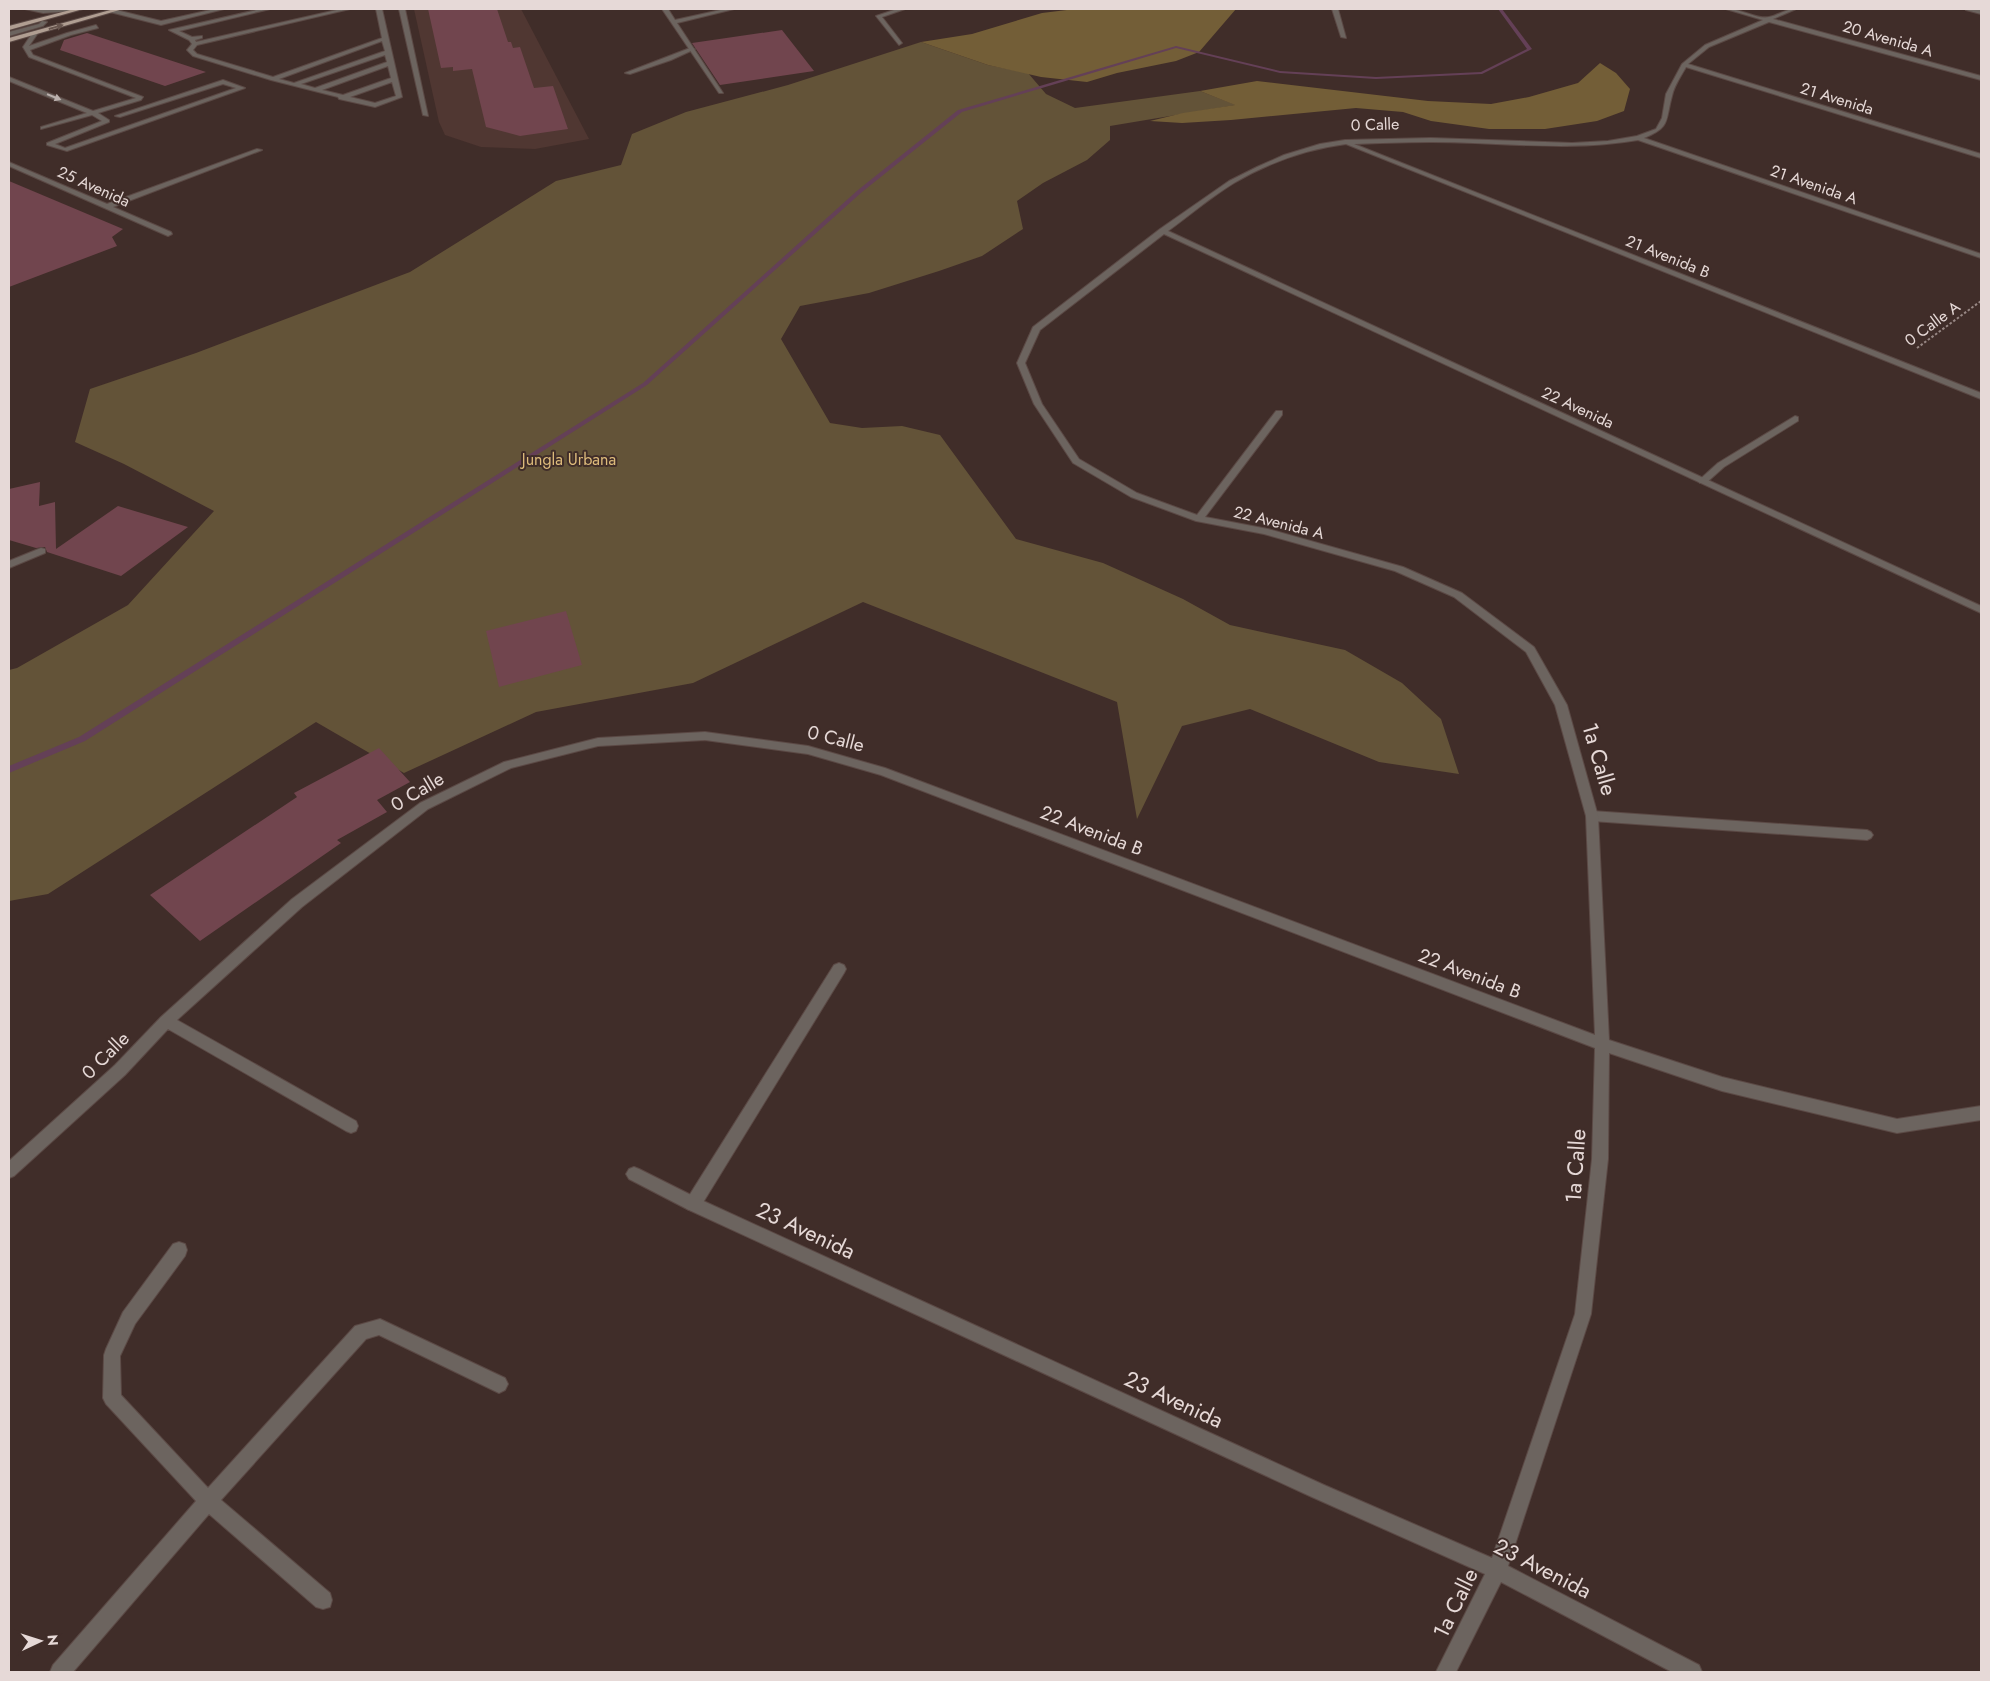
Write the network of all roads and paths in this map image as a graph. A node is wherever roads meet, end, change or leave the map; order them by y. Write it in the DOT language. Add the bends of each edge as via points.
graph roads {
  1 [pos="30,9"];
  2 [pos="80,9"];
  3 [pos="120,9"];
  4 [pos="222,9"];
  5 [pos="267,9"];
  6 [pos="316,9"];
  7 [pos="347,9"];
  8 [pos="379,9"];
  9 [pos="402,9"];
  10 [pos="665,9"];
  11 [pos="731,9"];
  12 [pos="902,9"];
  13 [pos="1335,9"];
  14 [pos="1729,9"];
  15 [pos="1793,9"];
  16 [pos="1968,9"];
  17 [pos="72,11"];
  18 [pos="112,11"];
  19 [pos="1981,12"];
  20 [pos="1769,19"];
  21 [pos="44,22"];
  22 [pos="674,22"];
  23 [pos="161,23"];
  24 [pos="96,27"];
  25 [pos="9,28"];
  26 [pos="174,31"];
  27 [pos="35,33"];
  28 [pos="9,34"];
  29 [pos="1344,37"];
  30 [pos="383,39"];
  31 [pos="9,40"];
  32 [pos="193,42"];
  33 [pos="899,43"];
  34 [pos="27,49"];
  35 [pos="692,49"];
  36 [pos="388,52"];
  37 [pos="390,63"];
  38 [pos="1684,65"];
  39 [pos="628,73"];
  40 [pos="1981,78"];
  41 [pos="9,79"];
  42 [pos="273,79"];
  43 [pos="394,80"];
  44 [pos="296,84"];
  45 [pos="315,90"];
  46 [pos="721,92"];
  47 [pos="341,98"];
  48 [pos="93,113"];
  49 [pos="426,115"];
  50 [pos="118,116"];
  51 [pos="43,128"];
  52 [pos="1638,138"];
  53 [pos="1345,142"];
  54 [pos="259,150"];
  55 [pos="1981,156"];
  56 [pos="9,164"];
  57 [pos="106,207"];
  58 [pos="1163,231"];
  59 [pos="168,234"];
  60 [pos="1981,256"];
  61 [pos="1981,301"];
  62 [pos="1897,362"];
  63 [pos="1981,396"];
  64 [pos="1038,404"];
  65 [pos="1279,413"];
  66 [pos="1794,419"];
  67 [pos="1703,481"];
  68 [pos="1199,519"];
  69 [pos="41,551"];
  70 [pos="9,565"];
  71 [pos="1981,610"];
  72 [pos="1530,650"];
  73 [pos="958,802"];
  74 [pos="1592,816"];
  75 [pos="1867,835"];
  76 [pos="839,969"];
  77 [pos="166,1021"];
  78 [pos="1602,1044"];
  79 [pos="1981,1113"];
  80 [pos="351,1126"];
  81 [pos="9,1171"];
  82 [pos="634,1174"];
  83 [pos="693,1204"];
  84 [pos="179,1250"];
  85 [pos="499,1384"];
  86 [pos="208,1501"];
  87 [pos="1497,1570"];
  88 [pos="323,1600"];
  89 [pos="60,1672"];
  90 [pos="1446,1672"];
  91 [pos="1692,1672"];
  1 -- 17 [label="street"];
  2 -- 17 [label="highway"];
  3 -- 18 [label="highway"];
  4 -- 23 [label="street"];
  5 -- 26 [label="street"];
  6 -- 32 [label="street"];
  7 -- 32 [label="street"];
  8 -- 30 [label="street"];
  9 -- 49 [label="street"];
  10 -- 22 [label="street"];
  11 -- 22 [label="street"];
  12 -- 33 [label="street" via="879,16"];
  13 -- 29 [label="street"];
  14 -- 20 [label="street, 20 Avenida A"];
  15 -- 20 [label="street, 0 Calle"];
  16 -- 19 [label="street"];
  17 -- 25 [label="highway"];
  18 -- 23 [label="street"];
  27 -- 18 [label="highway, one-way"];
  20 -- 38 [label="street, 0 Calle" via="1707,46"];
  20 -- 40 [label="street, 20 Avenida A"];
  21 -- 28 [label="street"];
  22 -- 35 [label="street"];
  23 -- 26 [label="street"];
  24 -- 34 [label="street"];
  26 -- 32 [label="street"];
  27 -- 31 [label="highway"];
  27 -- 34 [label="street"];
  30 -- 36 [label="street"];
  30 -- 42 [label="street"];
  32 -- 42 [label="street" via="190,50 195,56"];
  34 -- 48 [label="street" via="32,56 140,97"];
  35 -- 39 [label="street"];
  35 -- 46 [label="street"];
  36 -- 37 [label="street"];
  36 -- 44 [label="street"];
  37 -- 43 [label="street"];
  37 -- 45 [label="street"];
  38 -- 52 [label="street, 0 Calle" via="1669,94 1665,118 1658,130"];
  38 -- 55 [label="street, 21 Avenida"];
  41 -- 48 [label="street, one-way"];
  42 -- 44 [label="street"];
  43 -- 47 [label="street"];
  43 -- 47 [label="street" via="398,99 375,105"];
  44 -- 45 [label="street"];
  45 -- 47 [label="street"];
  48 -- 50 [label="street" via="107,121 49,144 65,150 242,88 223,82"];
  48 -- 51 [label="street"];
  52 -- 53 [label="street, 0 Calle" via="1572,145 1431,140"];
  52 -- 60 [label="street, 21 Avenida A"];
  53 -- 58 [label="street, 0 Calle" via="1286,156 1230,182"];
  53 -- 62 [label="street, 21 Avenida B"];
  54 -- 57 [label="street"];
  56 -- 57 [label="street, 25 Avenida"];
  57 -- 59 [label="street, 25 Avenida"];
  58 -- 64 [label="street, 0 Calle" via="1036,329 1020,363"];
  58 -- 67 [label="street, 22 Avenida"];
  61 -- 62 [label="path, 0 Calle A"];
  62 -- 63 [label="street, 21 Avenida B"];
  64 -- 68 [label="street, 22 Avenida A" via="1076,461 1134,495"];
  65 -- 68 [label="street"];
  66 -- 67 [label="street"];
  67 -- 71 [label="street, 22 Avenida"];
  68 -- 72 [label="street, 22 Avenida A" via="1265,532 1399,569 1458,595"];
  69 -- 70 [label="street"];
  72 -- 74 [label="street, 1a Calle" via="1561,705"];
  73 -- 77 [label="street, 0 Calle" via="885,772 808,750 705,736 598,742 508,765 424,806 374,843 297,904"];
  73 -- 78 [label="street, 22 Avenida B"];
  74 -- 75 [label="street"];
  74 -- 78 [label="street, 1a Calle"];
  76 -- 83 [label="street"];
  77 -- 80 [label="street"];
  77 -- 81 [label="street, 0 Calle" via="120,1070"];
  78 -- 79 [label="street, 22 Avenida B" via="1722,1084 1897,1126"];
  78 -- 87 [label="street, 1a Calle" via="1600,1158 1583,1314"];
  82 -- 83 [label="street, 23 Avenida"];
  83 -- 87 [label="street, 23 Avenida"];
  84 -- 86 [label="street" via="129,1318 112,1355 112,1398"];
  85 -- 86 [label="street" via="380,1327 361,1332"];
  86 -- 88 [label="street"];
  86 -- 89 [label="street"];
  87 -- 90 [label="street, 1a Calle"];
  87 -- 91 [label="street, 23 Avenida"];
}
